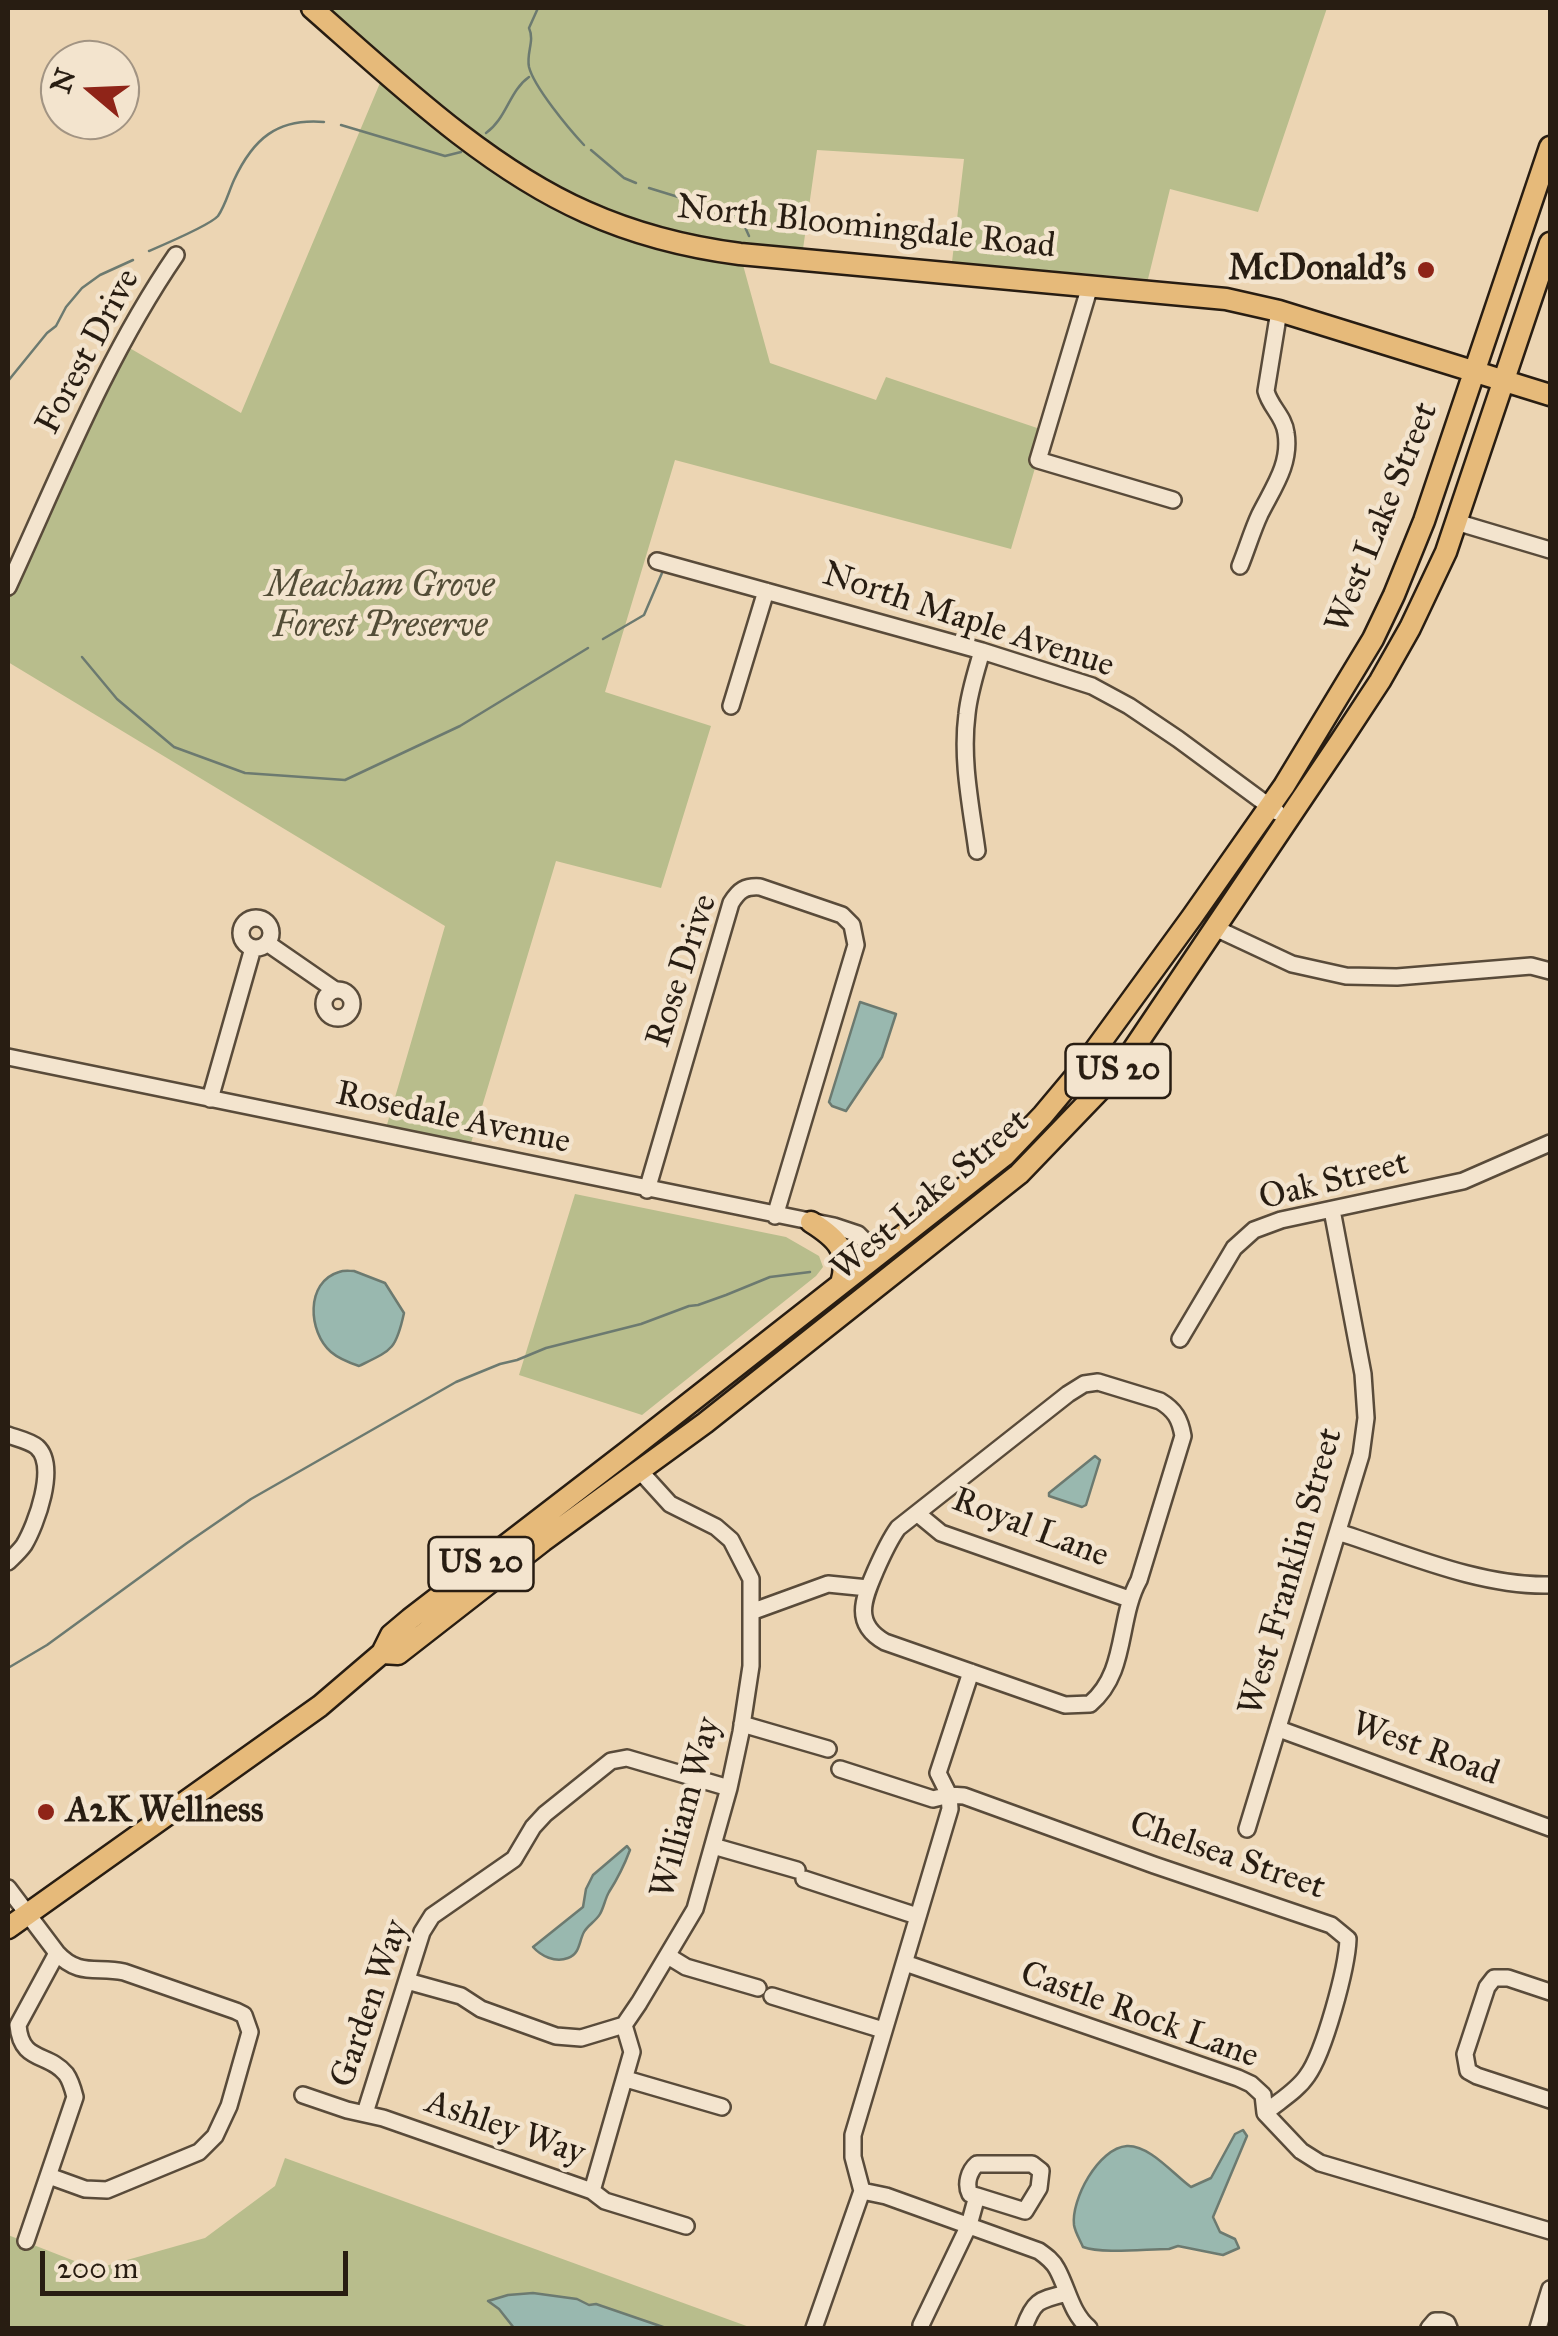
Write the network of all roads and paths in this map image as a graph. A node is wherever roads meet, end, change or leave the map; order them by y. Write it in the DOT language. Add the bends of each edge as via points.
graph roads {
  1 [pos="312,8"];
  2 [pos="1550,147"];
  3 [pos="1550,243"];
  4 [pos="176,255"];
  5 [pos="1090,286"];
  6 [pos="1279,312"];
  7 [pos="1475,372"];
  8 [pos="1503,381"];
  9 [pos="1550,395"];
  10 [pos="1173,500"];
  11 [pos="1456,522"];
  12 [pos="1550,550"];
  13 [pos="656,561"];
  14 [pos="1240,566"];
  15 [pos="8,587"];
  16 [pos="766,592"];
  17 [pos="982,652"];
  18 [pos="731,706"];
  19 [pos="1270,807"];
  20 [pos="1288,820"];
  21 [pos="977,851"];
  22 [pos="1215,928"];
  23 [pos="1550,971"];
  24 [pos="335,990"];
  25 [pos="8,1057"];
  26 [pos="210,1099"];
  27 [pos="1550,1143"];
  28 [pos="646,1190"];
  29 [pos="1332,1210"];
  30 [pos="775,1216"];
  31 [pos="811,1222"];
  32 [pos="886,1263"];
  33 [pos="841,1284"];
  34 [pos="1180,1339"];
  35 [pos="8,1435"];
  36 [pos="640,1471"];
  37 [pos="918,1514"];
  38 [pos="1338,1532"];
  39 [pos="8,1562"];
  40 [pos="1550,1585"];
  41 [pos="868,1588"];
  42 [pos="1129,1599"];
  43 [pos="751,1612"];
  44 [pos="382,1653"];
  45 [pos="971,1672"];
  46 [pos="742,1724"];
  47 [pos="1278,1729"];
  48 [pos="828,1749"];
  49 [pos="840,1769"];
  50 [pos="730,1788"];
  51 [pos="948,1795"];
  52 [pos="1550,1828"];
  53 [pos="1247,1829"];
  54 [pos="713,1846"];
  55 [pos="8,1888"];
  56 [pos="26,1915"];
  57 [pos="917,1916"];
  58 [pos="8,1928"];
  59 [pos="57,1953"];
  60 [pos="668,1956"];
  61 [pos="905,1963"];
  62 [pos="406,1981"];
  63 [pos="1550,1992"];
  64 [pos="624,2025"];
  65 [pos="883,2030"];
  66 [pos="626,2079"];
  67 [pos="303,2095"];
  68 [pos="1550,2100"];
  69 [pos="722,2107"];
  70 [pos="365,2113"];
  71 [pos="1265,2113"];
  72 [pos="48,2176"];
  73 [pos="862,2190"];
  74 [pos="592,2191"];
  75 [pos="977,2196"];
  76 [pos="969,2225"];
  77 [pos="686,2226"];
  78 [pos="1550,2232"];
  79 [pos="26,2242"];
  80 [pos="1550,2289"];
  81 [pos="1067,2293"];
  82 [pos="921,2325"];
  83 [pos="814,2328"];
  84 [pos="1024,2328"];
  85 [pos="1089,2328"];
  86 [pos="1430,2328"];
  87 [pos="1448,2328"];
  88 [pos="1538,2328"];
  1 -- 5 [label="main road, North Bloomingdale Road" via="506,166 573,206 640,233 705,250"];
  2 -- 7 [label="main road, US 20"];
  3 -- 8 [label="main road, US 20"];
  4 -- 15 [label="street, Forest Drive" via="118,348"];
  5 -- 6 [label="main road, North Bloomingdale Road" via="1226,299"];
  5 -- 10 [label="street" via="1038,460"];
  6 -- 7 [label="main road, North Bloomingdale Road"];
  6 -- 14 [label="street" via="1266,390 1283,420 1283,467"];
  7 -- 8 [label="main road, North Bloomingdale Road"];
  7 -- 19 [label="main road, West Lake Street / US 20" via="1394,595"];
  8 -- 9 [label="main road, North Bloomingdale Road"];
  8 -- 11 [label="main road, West Lake Street / US 20"];
  11 -- 12 [label="street"];
  11 -- 20 [label="main road, West Lake Street / US 20" via="1380,681"];
  13 -- 16 [label="street, North Maple Avenue"];
  16 -- 17 [label="street, North Maple Avenue"];
  16 -- 18 [label="street"];
  17 -- 19 [label="street, North Maple Avenue" via="1107,692"];
  17 -- 21 [label="street" via="965,738"];
  19 -- 20 [label="street, North Maple Avenue"];
  19 -- 32 [label="main road, West Lake Street / US 20" via="1044,1115"];
  20 -- 22 [label="main road, West Lake Street / US 20"];
  22 -- 23 [label="street" via="1292,964 1346,976 1521,966"];
  22 -- 32 [label="main road, West Lake Street / US 20" via="1120,1070 1019,1174"];
  24 -- 26 [label="street" via="260,946"];
  25 -- 26 [label="street, Rosedale Avenue"];
  26 -- 28 [label="street, Rosedale Avenue"];
  27 -- 29 [label="street, Oak Street" via="1463,1181"];
  28 -- 30 [label="street, Rosedale Avenue"];
  28 -- 30 [label="street, Rose Drive" via="730,903 748,886 760,887 842,915 856,946"];
  29 -- 34 [label="street, Oak Street" via="1254,1230 1227,1256"];
  29 -- 38 [label="street, West Franklin Street" via="1366,1397 1363,1445"];
  30 -- 31 [label="street, Rosedale Avenue"];
  31 -- 32 [label="street, Rosedale Avenue" via="858,1234"];
  31 -- 33 [label="main road" via="843,1251"];
  32 -- 33 [label="main road, West Lake Street / US 20"];
  32 -- 36 [label="main road, West Lake Street / US 20" via="705,1423"];
  33 -- 44 [label="main road, West Lake Street / US 20" via="410,1619"];
  35 -- 39 [label="street" via="37,1448 46,1484 29,1534"];
  36 -- 43 [label="street, William Way" via="670,1504 731,1540 751,1579"];
  36 -- 44 [label="main road, West Lake Street / US 20" via="398,1654"];
  37 -- 41 [label="street, Royal Lane" via="888,1542"];
  37 -- 42 [label="street, Royal Lane" via="941,1533"];
  37 -- 42 [label="street" via="1084,1384 1107,1384 1160,1401 1180,1420 1182,1436"];
  38 -- 40 [label="street" via="1479,1576"];
  38 -- 47 [label="street, West Franklin Street"];
  41 -- 43 [label="street" via="828,1584"];
  41 -- 45 [label="street, Royal Lane" via="862,1603 875,1635"];
  42 -- 45 [label="street, Royal Lane" via="1109,1682 1090,1704 1066,1704"];
  43 -- 46 [label="street, William Way"];
  44 -- 56 [label="main road, West Lake Street / US 20" via="320,1706"];
  45 -- 51 [label="street" via="938,1773"];
  46 -- 48 [label="street"];
  46 -- 50 [label="street, William Way"];
  47 -- 52 [label="street, West Road"];
  47 -- 53 [label="street, West Franklin Street"];
  49 -- 51 [label="street" via="934,1798"];
  50 -- 54 [label="street, William Way"];
  50 -- 62 [label="street, Garden Way" via="633,1759 610,1762 538,1820 514,1859 432,1916"];
  51 -- 57 [label="street" via="950,1808"];
  51 -- 71 [label="street, Chelsea Street" via="1323,1922 1348,1939 1316,2060 1299,2086"];
  54 -- 57 [label="street"];
  54 -- 60 [label="street, William Way" via="695,1909"];
  55 -- 56 [label="street"];
  56 -- 58 [label="main road, West Lake Street / US 20"];
  56 -- 59 [label="street"];
  57 -- 61 [label="street"];
  59 -- 72 [label="street" via="18,2026 22,2046 63,2071 75,2097"];
  59 -- 72 [label="street" via="82,1970 124,1972 236,2011 250,2032 223,2120 199,2152 107,2190"];
  60 -- 64 [label="street, William Way"];
  60 -- 65 [label="street"];
  61 -- 65 [label="street"];
  61 -- 71 [label="street, Castle Rock Lane" via="1238,2078 1263,2095"];
  62 -- 64 [label="street" via="556,2036 582,2038"];
  62 -- 70 [label="street, Garden Way"];
  63 -- 68 [label="street" via="1494,1978 1466,2054 1476,2076"];
  64 -- 66 [label="street" via="632,2052"];
  65 -- 73 [label="street" via="853,2134"];
  66 -- 69 [label="street"];
  66 -- 74 [label="street"];
  67 -- 70 [label="street, Ashley Way"];
  70 -- 74 [label="street, Ashley Way"];
  71 -- 78 [label="street, Castle Rock Lane" via="1320,2163"];
  72 -- 79 [label="street"];
  73 -- 76 [label="street"];
  73 -- 83 [label="street"];
  74 -- 77 [label="street, Ashley Way"];
  75 -- 75 [label="street" via="1025,2211 1041,2170 1032,2164 976,2164 967,2186"];
  75 -- 76 [label="street"];
  76 -- 81 [label="street" via="1039,2251 1057,2266"];
  76 -- 82 [label="street"];
  80 -- 88 [label="street"];
  81 -- 84 [label="street" via="1035,2304"];
  81 -- 85 [label="street"];
  86 -- 87 [label="street" via="1435,2321"];
}
